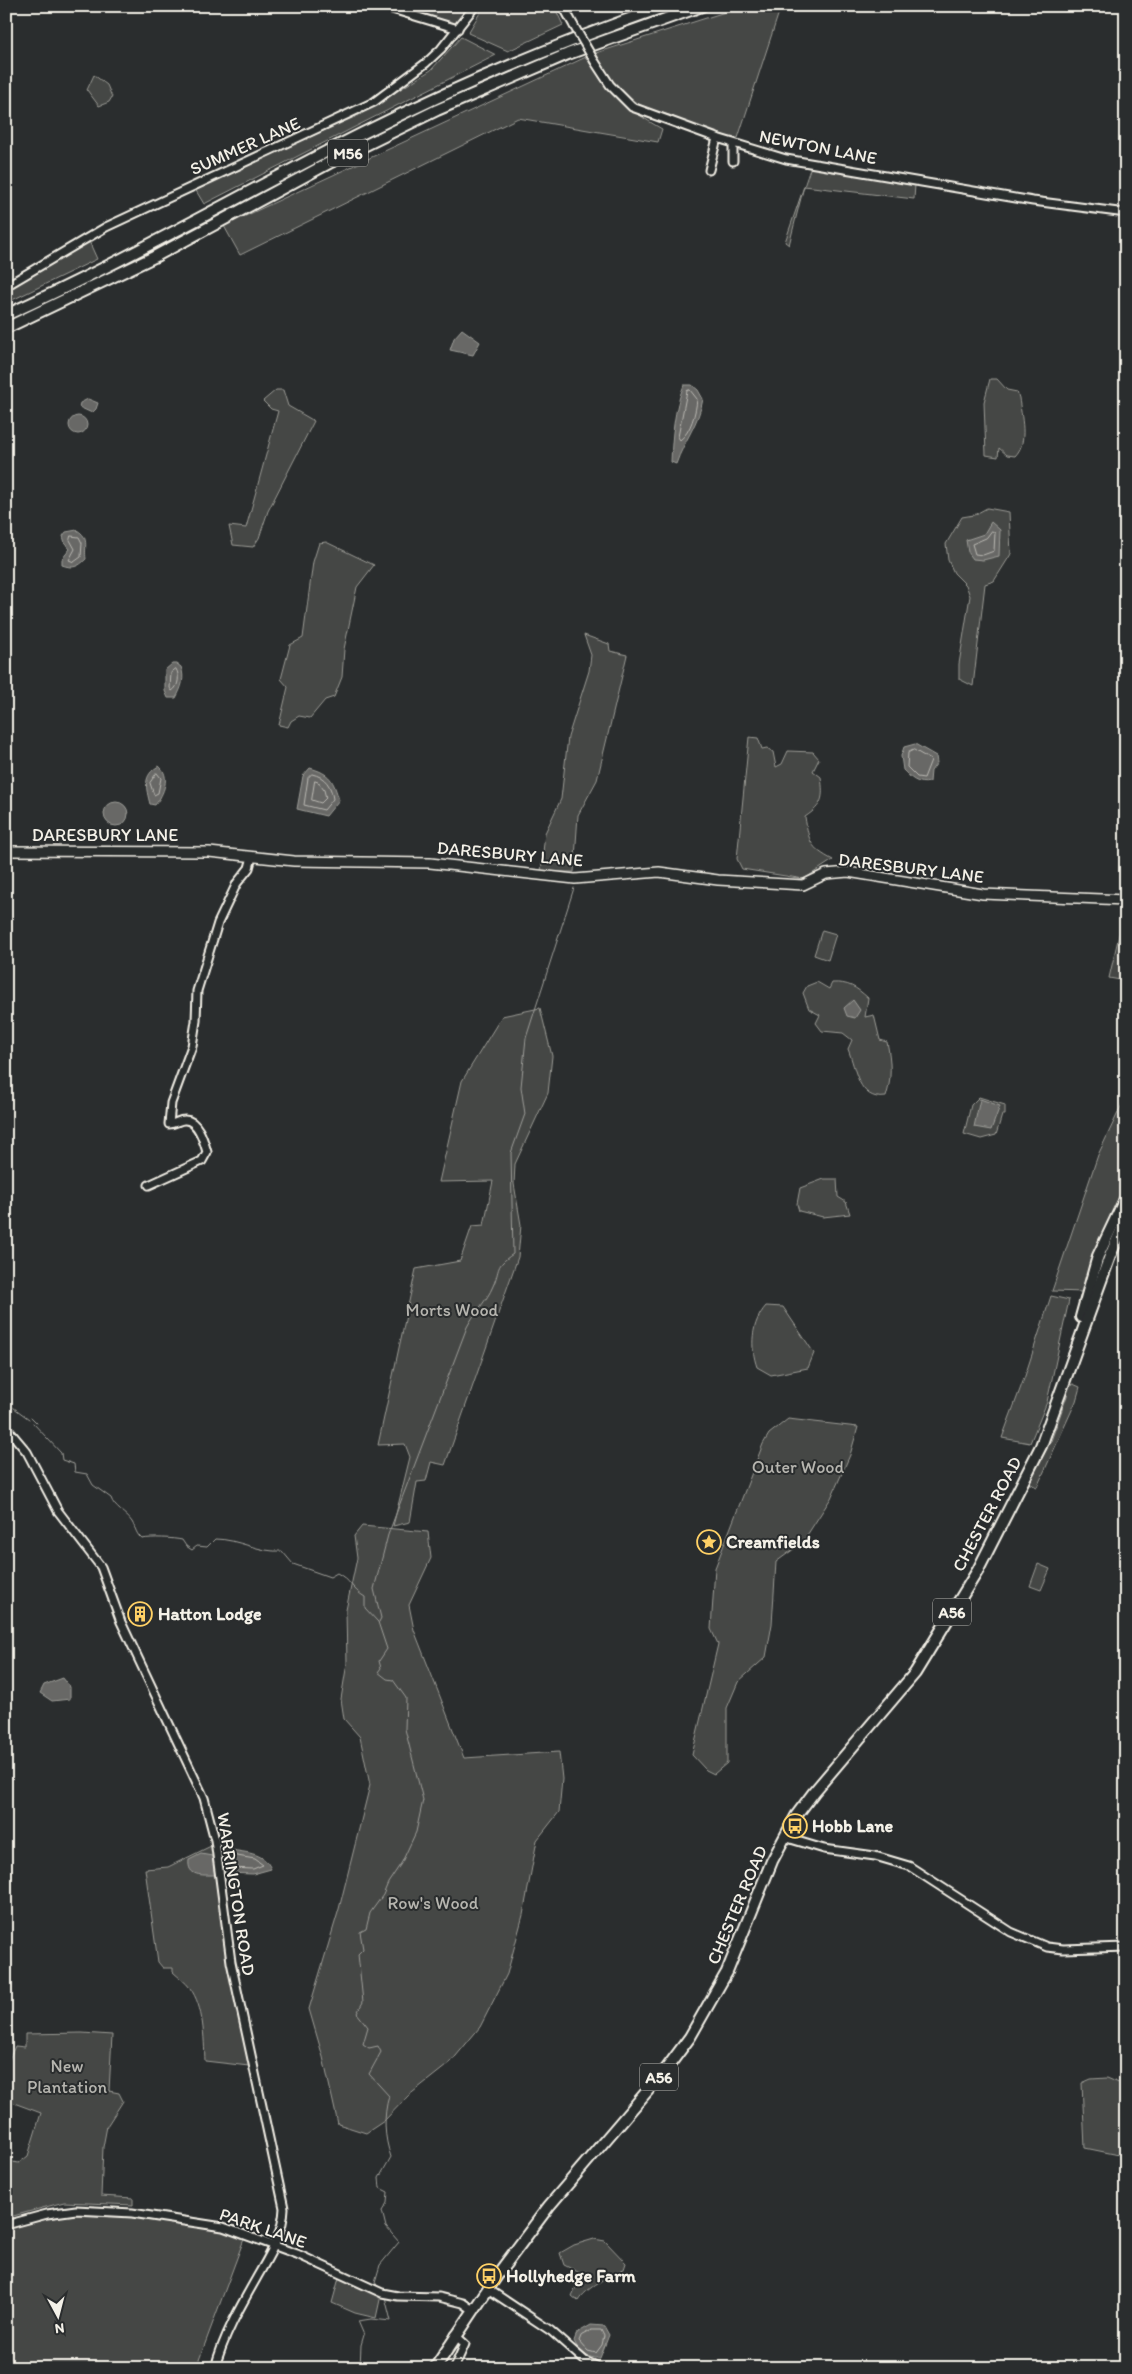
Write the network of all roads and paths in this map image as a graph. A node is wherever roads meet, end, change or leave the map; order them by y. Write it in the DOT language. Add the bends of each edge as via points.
graph roads {
  1 [pos="382,6"];
  2 [pos="475,6"];
  3 [pos="563,6"];
  4 [pos="666,6"];
  5 [pos="702,6"];
  6 [pos="458,29"];
  7 [pos="717,138"];
  8 [pos="733,144"];
  9 [pos="733,161"];
  10 [pos="709,170"];
  11 [pos="1126,213"];
  12 [pos="6,286"];
  13 [pos="6,315"];
  14 [pos="6,328"];
  15 [pos="6,851"];
  16 [pos="252,857"];
  17 [pos="1126,900"];
  18 [pos="149,1184"];
  19 [pos="1126,1197"];
  20 [pos="1126,1219"];
  21 [pos="1065,1382"];
  22 [pos="6,1427"];
  23 [pos="784,1837"];
  24 [pos="1126,1947"];
  25 [pos="6,2225"];
  26 [pos="274,2246"];
  27 [pos="488,2289"];
  28 [pos="473,2310"];
  29 [pos="455,2336"];
  30 [pos="585,2361"];
  31 [pos="215,2368"];
  32 [pos="434,2368"];
  33 [pos="454,2368"];
  34 [pos="580,2368"];
  35 [pos="601,2368"];
  1 -- 6 [label="street"];
  2 -- 6 [label="street, SUMMER LANE"];
  3 -- 7 [label="street, NEWTON LANE, bridge" via="610,86 632,107"];
  4 -- 13 [label="highway, M56" via="564,44 432,100 323,153 131,255"];
  5 -- 14 [label="highway, M56" via="568,54 436,110 154,257"];
  6 -- 12 [label="street, SUMMER LANE" via="426,63 374,102 106,226"];
  7 -- 8 [label="street, NEWTON LANE"];
  7 -- 10 [label="street"];
  8 -- 9 [label="street" via="728,152"];
  8 -- 11 [label="street, NEWTON LANE" via="786,159 1033,201"];
  15 -- 16 [label="main road, DARESBURY LANE" via="191,851"];
  16 -- 17 [label="main road, DARESBURY LANE" via="312,862 430,862 575,879 659,872 718,880 803,885 826,874 848,872 998,895"];
  16 -- 18 [label="street" via="218,923 197,991 192,1046 171,1103 168,1124 190,1120 207,1152 202,1161"];
  19 -- 21 [label="highway, CHESTER ROAD / A56" via="1098,1256"];
  20 -- 21 [label="highway, CHESTER ROAD / A56"];
  21 -- 23 [label="highway, CHESTER ROAD / A56" via="1041,1446 1015,1500 978,1570 918,1668 814,1792"];
  22 -- 26 [label="street, WARRINGTON ROAD" via="27,1452 58,1511 101,1567 122,1622 204,1798 215,1840 232,1970 283,2196 284,2219"];
  23 -- 24 [label="street" via="824,1849 875,1856 909,1866 1011,1932 1047,1947"];
  23 -- 27 [label="highway, CHESTER ROAD / A56" via="727,1972 690,2036 667,2068 549,2206"];
  25 -- 26 [label="street, PARK LANE" via="63,2210 132,2213 223,2227"];
  26 -- 28 [label="street, PARK LANE" via="382,2293 439,2297 463,2303"];
  26 -- 31 [label="street, WARRINGTON ROAD" via="240,2309"];
  27 -- 28 [label="highway, CHESTER ROAD / A56"];
  27 -- 30 [label="street" via="551,2331"];
  28 -- 29 [label="highway, CHESTER ROAD / A56"];
  29 -- 32 [label="highway, CHESTER ROAD / A56"];
  29 -- 33 [label="street" via="465,2344"];
  30 -- 34 [label="street"];
  30 -- 35 [label="street"];
}
